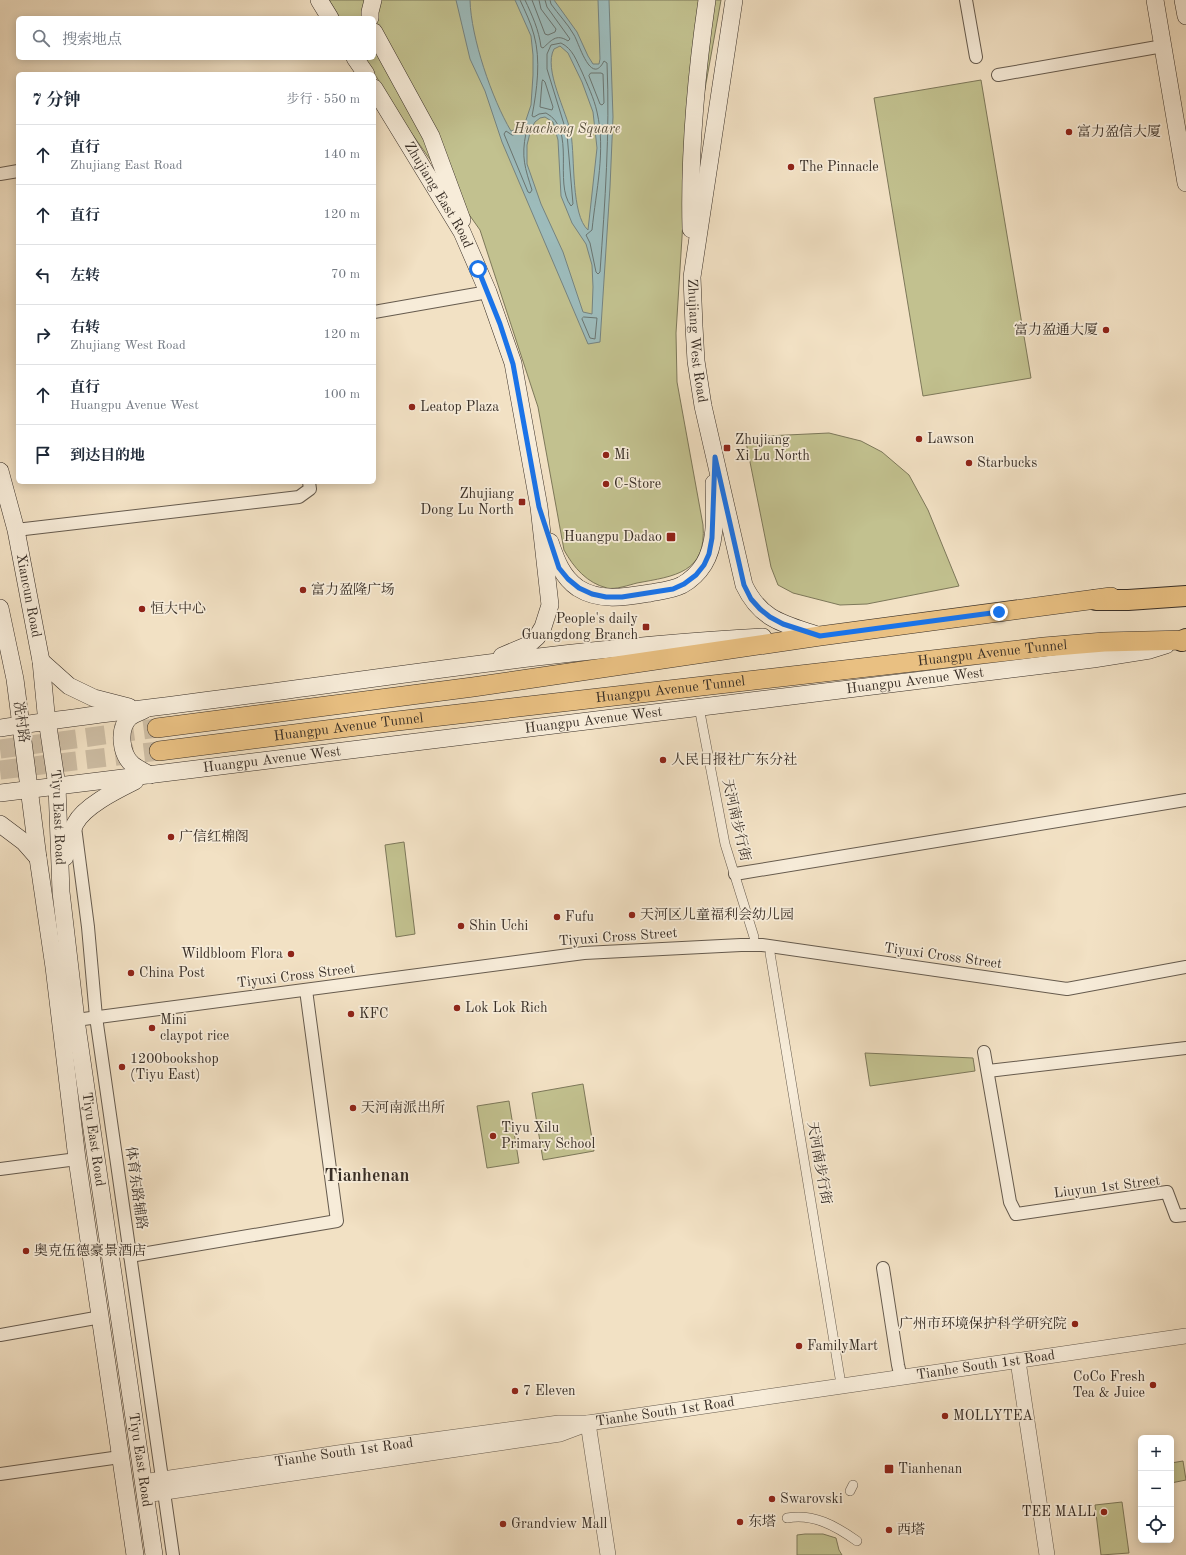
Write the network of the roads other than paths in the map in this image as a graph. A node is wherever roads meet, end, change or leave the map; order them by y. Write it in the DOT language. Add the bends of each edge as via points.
graph roads {
  1 [pos="319,0"];
  2 [pos="373,0"];
  3 [pos="707,0"];
  4 [pos="734,0"];
  5 [pos="966,0"];
  6 [pos="1152,0"];
  7 [pos="1155,0"];
  8 [pos="1183,0"];
  9 [pos="329,16"];
  10 [pos="370,16"];
  11 [pos="1186,16"];
  12 [pos="1159,26"];
  13 [pos="376,36"];
  14 [pos="1163,46"];
  15 [pos="976,57"];
  16 [pos="356,60"];
  17 [pos="365,72"];
  18 [pos="998,75"];
  19 [pos="376,91"];
  20 [pos="16,171"];
  21 [pos="0,174"];
  22 [pos="1186,183"];
  23 [pos="692,277"];
  24 [pos="488,292"];
  25 [pos="376,312"];
  26 [pos="715,457"];
  27 [pos="0,471"];
  28 [pos="309,484"];
  29 [pos="539,507"];
  30 [pos="16,530"];
  31 [pos="1186,586"];
  32 [pos="1186,596"];
  33 [pos="1096,600"];
  34 [pos="0,608"];
  35 [pos="820,636"];
  36 [pos="1185,640"];
  37 [pos="41,661"];
  38 [pos="450,668"];
  39 [pos="698,707"];
  40 [pos="145,709"];
  41 [pos="47,722"];
  42 [pos="21,725"];
  43 [pos="0,728"];
  44 [pos="157,728"];
  45 [pos="159,751"];
  46 [pos="150,775"];
  47 [pos="56,786"];
  48 [pos="29,789"];
  49 [pos="0,793"];
  50 [pos="1186,800"];
  51 [pos="0,824"];
  52 [pos="75,824"];
  53 [pos="38,858"];
  54 [pos="735,874"];
  55 [pos="61,892"];
  56 [pos="754,937"];
  57 [pos="770,953"];
  58 [pos="1186,967"];
  59 [pos="306,990"];
  60 [pos="96,1017"];
  61 [pos="76,1020"];
  62 [pos="1186,1048"];
  63 [pos="984,1052"];
  64 [pos="988,1071"];
  65 [pos="77,1159"];
  66 [pos="0,1169"];
  67 [pos="1186,1215"];
  68 [pos="130,1256"];
  69 [pos="883,1268"];
  70 [pos="101,1317"];
  71 [pos="0,1335"];
  72 [pos="1186,1336"];
  73 [pos="1018,1361"];
  74 [pos="840,1378"];
  75 [pos="901,1378"];
  76 [pos="588,1423"];
  77 [pos="120,1457"];
  78 [pos="0,1474"];
  79 [pos="163,1485"];
  80 [pos="144,1488"];
  81 [pos="787,1518"];
  82 [pos="857,1541"];
  83 [pos="135,1555"];
  84 [pos="154,1555"];
  85 [pos="173,1555"];
  86 [pos="608,1555"];
  87 [pos="1047,1555"];
  1 -- 9 [label="main road"];
  2 -- 10 [label="main road"];
  3 -- 23 [label="main road" via="691,158"];
  4 -- 23 [label="main road, Zhujiang West Road"];
  5 -- 15 [label="street"];
  6 -- 12 [label="street"];
  7 -- 12 [label="main road"];
  8 -- 11 [label="main road"];
  12 -- 14 [label="main road"];
  13 -- 24 [label="main road" via="431,136"];
  14 -- 18 [label="street"];
  14 -- 22 [label="main road"];
  16 -- 17 [label="main road"];
  19 -- 24 [label="main road, Zhujiang East Road" via="462,232"];
  20 -- 21 [label="street"];
  23 -- 26 [label="main road, Zhujiang West Road" via="696,361"];
  24 -- 25 [label="street"];
  24 -- 29 [label="main road, Zhujiang East Road" via="513,364"];
  26 -- 29 [label="main road" via="712,538 709,554 696,575 673,589 606,597 579,588 559,568"];
  26 -- 35 [label="main road, Zhujiang West Road" via="740,571 751,599 770,617 783,624"];
  27 -- 30 [label="main road, Xiancun Road"];
  28 -- 30 [label="street" via="310,489 299,497"];
  29 -- 38 [label="main road, Zhujiang East Road" via="550,605 543,627 537,637 517,650"];
  30 -- 37 [label="main road, Xiancun Road"];
  31 -- 33 [label="main road"];
  32 -- 33 [label="highway"];
  33 -- 35 [label="main road"];
  34 -- 42 [label="main road, 冼村路" via="15,679"];
  35 -- 38 [label="main road" via="723,639"];
  35 -- 44 [label="main road, Huangpu Avenue Tunnel" via="473,688"];
  36 -- 39 [label="main road, Huangpu Avenue West" via="1150,650 1093,659"];
  36 -- 45 [label="main road, Huangpu Avenue Tunnel" via="1104,642 1044,647 397,721"];
  37 -- 40 [label="main road" via="69,686 94,698"];
  37 -- 41 [label="main road, Xiancun Road"];
  38 -- 40 [label="main road"];
  39 -- 46 [label="main road, Huangpu Avenue West"];
  39 -- 54 [label="street, 天河南步行街" via="725,844"];
  40 -- 41 [label="main road"];
  40 -- 46 [label="main road" via="130,717 122,735 122,745 133,765"];
  41 -- 42 [label="main road"];
  41 -- 47 [label="main road, Tiyu East Road"];
  42 -- 43 [label="main road"];
  42 -- 48 [label="main road, 冼村路"];
  46 -- 47 [label="main road, Huangpu Avenue West"];
  46 -- 52 [label="main road" via="103,798"];
  47 -- 48 [label="main road, Huangpu Avenue West"];
  47 -- 55 [label="main road, Tiyu East Road"];
  48 -- 49 [label="main road, Huangpu Avenue West"];
  48 -- 53 [label="main road, Tiyu East Road"];
  50 -- 54 [label="street"];
  51 -- 53 [label="main road" via="24,842"];
  52 -- 55 [label="main road" via="66,847"];
  52 -- 60 [label="street, 体育东路辅路"];
  53 -- 65 [label="main road, Tiyu East Road"];
  54 -- 56 [label="street, 天河南步行街"];
  55 -- 61 [label="main road, Tiyu East Road"];
  57 -- 74 [label="street, 天河南步行街"];
  58 -- 59 [label="street, Tiyuxi Cross Street" via="1067,989 756,944 584,953"];
  59 -- 60 [label="street, Tiyuxi Cross Street"];
  59 -- 68 [label="street" via="337,1221"];
  60 -- 61 [label="street, Tiyuxi Cross Street"];
  60 -- 68 [label="street, 体育东路辅路"];
  61 -- 80 [label="main road, Tiyu East Road"];
  62 -- 64 [label="street"];
  63 -- 64 [label="street"];
  64 -- 67 [label="street, Liuyun 1st Street" via="1010,1202 1016,1214 1167,1192 1176,1216"];
  65 -- 66 [label="street"];
  65 -- 70 [label="main road, Tiyu East Road"];
  68 -- 79 [label="street, 体育东路辅路"];
  69 -- 75 [label="street"];
  70 -- 71 [label="street"];
  70 -- 77 [label="main road, Tiyu East Road"];
  72 -- 73 [label="street, Tianhe South 1st Road"];
  73 -- 75 [label="street, Tianhe South 1st Road"];
  73 -- 87 [label="street"];
  75 -- 76 [label="street, Tianhe South 1st Road"];
  76 -- 79 [label="street, Tianhe South 1st Road" via="559,1422"];
  76 -- 86 [label="street"];
  77 -- 78 [label="street"];
  77 -- 83 [label="main road, Tiyu East Road"];
  79 -- 80 [label="street, Tianhe South 1st Road"];
  79 -- 85 [label="street, 体育东路辅路"];
  80 -- 84 [label="main road, Tiyu East Road"];
  81 -- 82 [label="street" via="813,1519 840,1529"];
}
